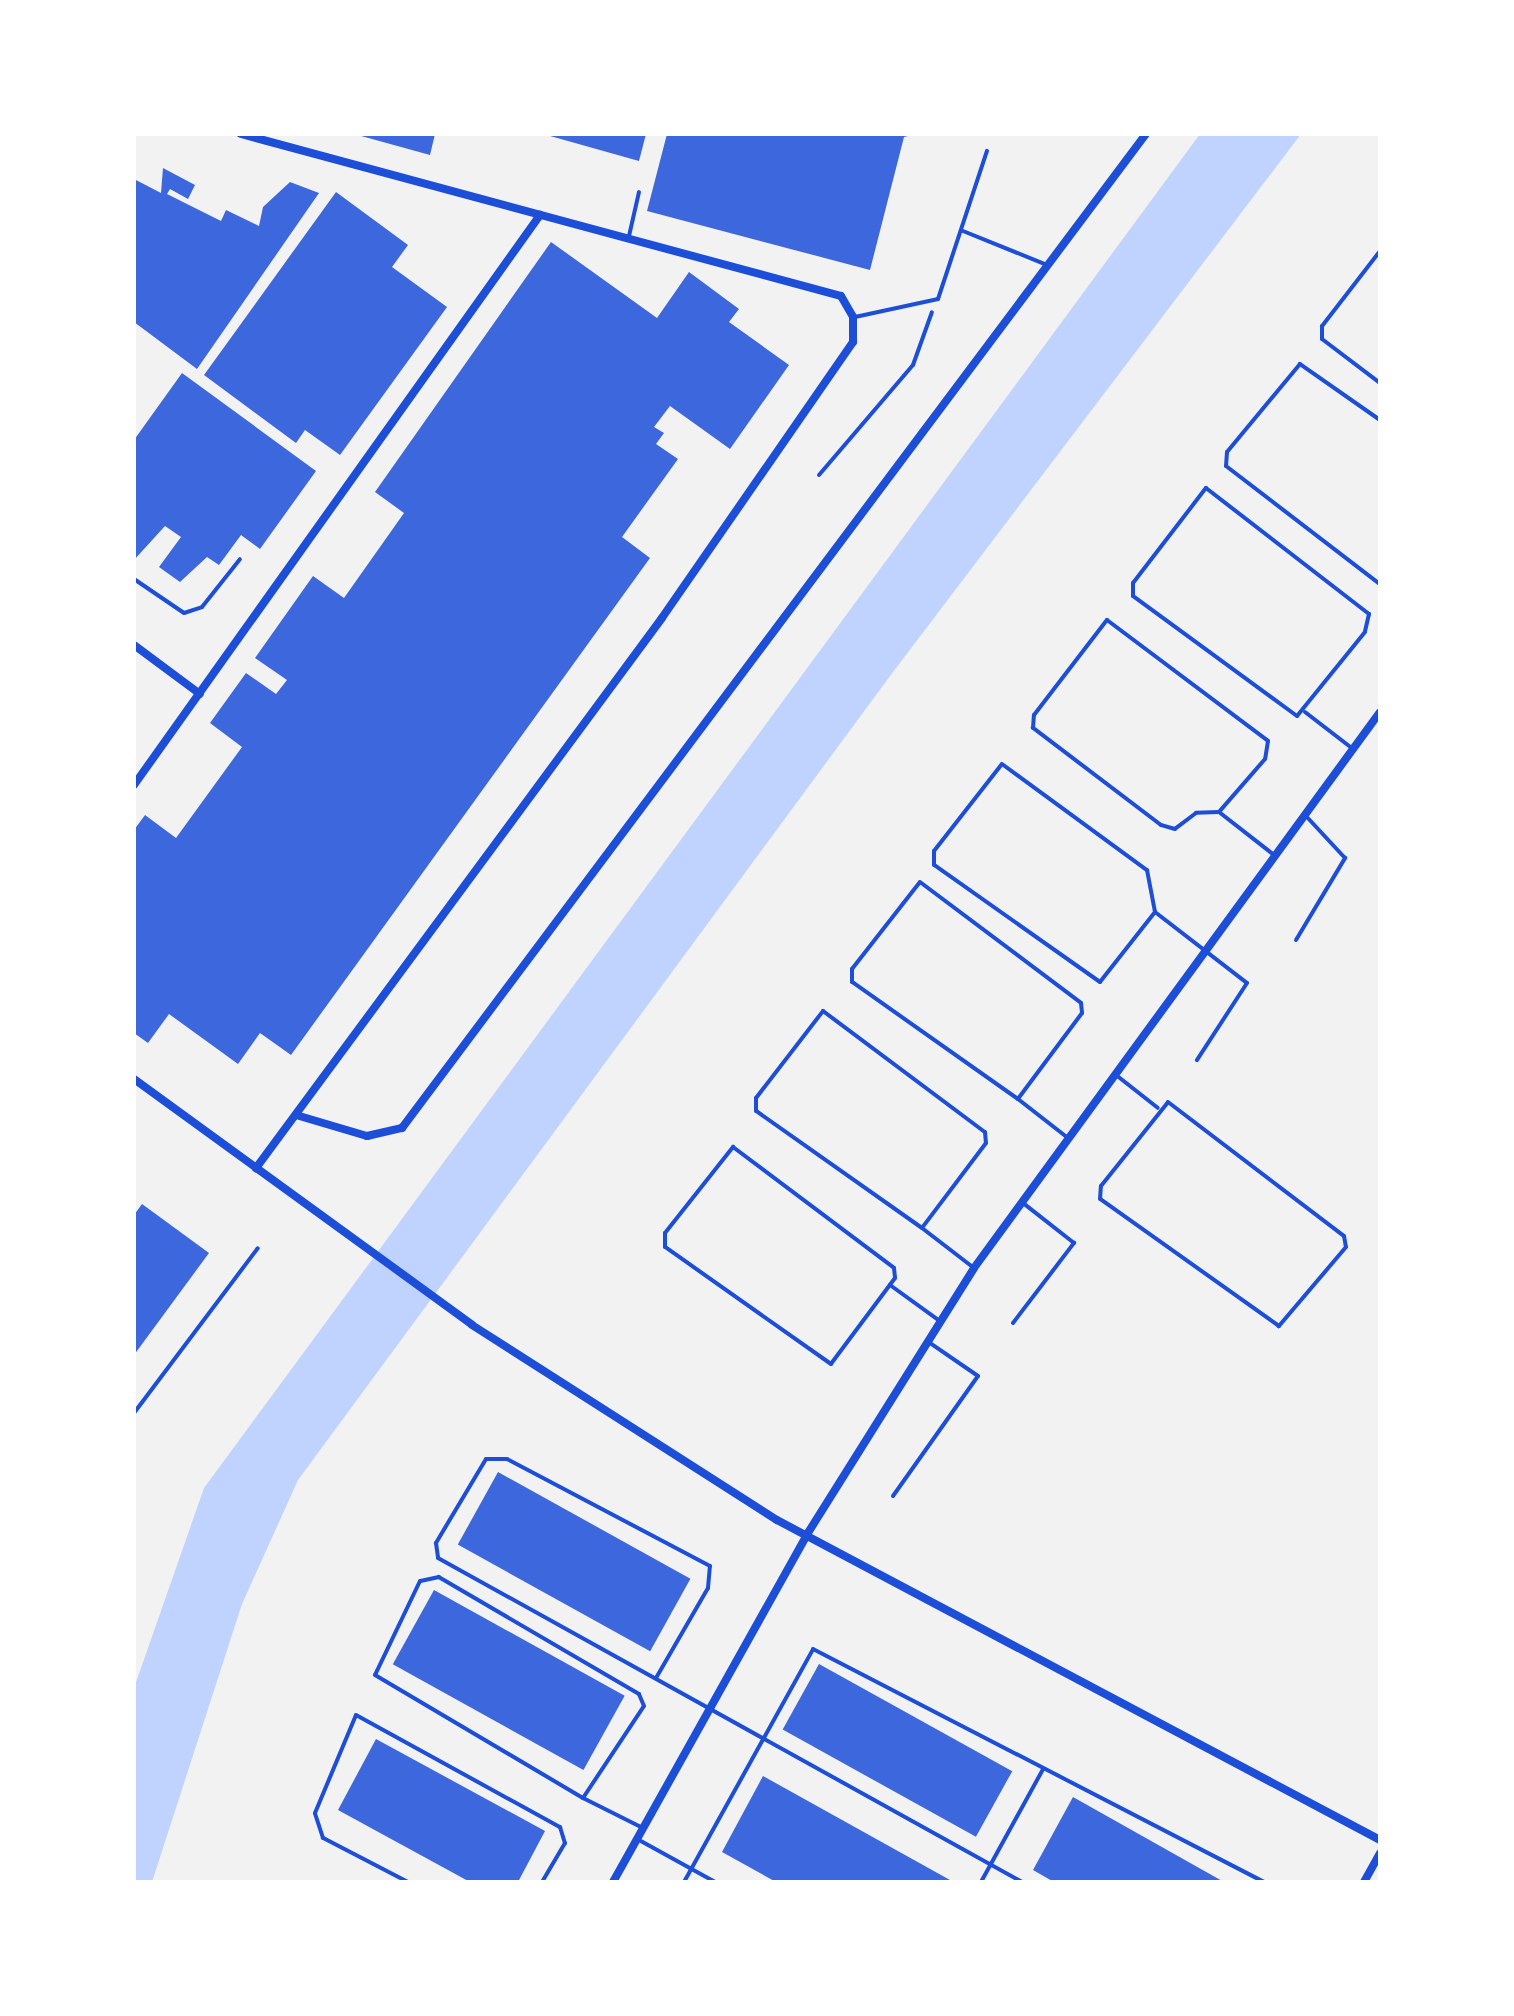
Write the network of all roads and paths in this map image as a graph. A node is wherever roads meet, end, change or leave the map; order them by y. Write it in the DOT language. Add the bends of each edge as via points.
graph roads {
  1 [pos="241,134"];
  2 [pos="1146,134"];
  3 [pos="987,151"];
  4 [pos="639,192"];
  5 [pos="540,215"];
  6 [pos="963,231"];
  7 [pos="628,239"];
  8 [pos="1380,251"];
  9 [pos="1049,266"];
  10 [pos="938,299"];
  11 [pos="853,317"];
  12 [pos="1380,383"];
  13 [pos="1380,420"];
  14 [pos="819,475"];
  15 [pos="240,559"];
  16 [pos="134,579"];
  17 [pos="1380,584"];
  18 [pos="134,645"];
  19 [pos="200,694"];
  20 [pos="1305,712"];
  21 [pos="1380,712"];
  22 [pos="1353,749"];
  23 [pos="134,785"];
  24 [pos="1219,812"];
  25 [pos="1305,815"];
  26 [pos="1275,855"];
  27 [pos="1155,912"];
  28 [pos="1296,940"];
  29 [pos="1206,950"];
  30 [pos="1197,1060"];
  31 [pos="1115,1075"];
  32 [pos="138,1082"];
  33 [pos="134,1095"];
  34 [pos="1018,1099"];
  35 [pos="1158,1108"];
  36 [pos="296,1115"];
  37 [pos="1068,1138"];
  38 [pos="256,1168"];
  39 [pos="1022,1202"];
  40 [pos="922,1228"];
  41 [pos="258,1248"];
  42 [pos="974,1268"];
  43 [pos="890,1285"];
  44 [pos="940,1321"];
  45 [pos="1013,1323"];
  46 [pos="927,1341"];
  47 [pos="134,1413"];
  48 [pos="893,1496"];
  49 [pos="806,1536"];
  50 [pos="656,1678"];
  51 [pos="711,1706"];
  52 [pos="764,1737"];
  53 [pos="1044,1768"];
  54 [pos="583,1798"];
  55 [pos="643,1828"];
  56 [pos="637,1839"];
  57 [pos="1380,1840"];
  58 [pos="1380,1853"];
  59 [pos="991,1865"];
  60 [pos="691,1869"];
  61 [pos="408,1882"];
  62 [pos="542,1882"];
  63 [pos="613,1882"];
  64 [pos="684,1882"];
  65 [pos="715,1882"];
  66 [pos="981,1882"];
  67 [pos="1022,1882"];
  68 [pos="1264,1882"];
  69 [pos="1364,1882"];
  1 -- 5 [label="street"];
  2 -- 9 [label="street"];
  3 -- 6 [label="lane"];
  4 -- 7 [label="lane"];
  5 -- 7 [label="street"];
  5 -- 19 [label="street"];
  6 -- 9 [label="lane"];
  6 -- 10 [label="lane"];
  7 -- 11 [label="street" via="841,296"];
  8 -- 12 [label="lane" via="1322,326 1322,339"];
  9 -- 36 [label="street" via="402,1128 367,1136"];
  10 -- 11 [label="lane"];
  10 -- 14 [label="path" via="913,365"];
  11 -- 36 [label="street" via="853,342 680,592"];
  13 -- 17 [label="lane" via="1300,364 1227,452 1226,466"];
  15 -- 16 [label="lane" via="202,607 184,613"];
  18 -- 19 [label="street"];
  19 -- 23 [label="street"];
  20 -- 20 [label="lane" via="1283,713 1133,596 1133,583 1206,488 1369,614 1370,625"];
  20 -- 22 [label="lane"];
  21 -- 22 [label="street"];
  22 -- 25 [label="street"];
  24 -- 24 [label="lane" via="1196,813 1175,829 1161,825 1033,728 1034,715 1107,620 1268,741 1265,759"];
  24 -- 26 [label="lane"];
  25 -- 26 [label="street"];
  25 -- 28 [label="lane" via="1345,858"];
  26 -- 29 [label="street"];
  27 -- 27 [label="lane" via="1140,861 1002,764 934,851 934,865 1086,978 1100,982"];
  27 -- 29 [label="lane"];
  29 -- 30 [label="lane" via="1247,983"];
  29 -- 31 [label="street"];
  31 -- 35 [label="lane"];
  31 -- 37 [label="street"];
  32 -- 33 [label="street"];
  32 -- 38 [label="street"];
  34 -- 34 [label="lane" via="1078,1021 1081,1003 920,882 852,969 852,982"];
  34 -- 37 [label="lane"];
  35 -- 35 [label="lane" via="1101,1186 1100,1199 1279,1326 1346,1247 1344,1236 1178,1107"];
  36 -- 38 [label="street"];
  37 -- 39 [label="street"];
  38 -- 49 [label="street" via="472,1325"];
  39 -- 42 [label="street"];
  39 -- 45 [label="lane" via="1074,1243"];
  40 -- 40 [label="lane" via="756,1111 756,1098 823,1011 985,1132 981,1150"];
  40 -- 42 [label="lane"];
  41 -- 47 [label="lane"];
  42 -- 44 [label="street"];
  43 -- 43 [label="lane" via="895,1278 887,1258 733,1147 665,1233 665,1247 817,1361 831,1364 841,1356"];
  43 -- 44 [label="lane"];
  44 -- 46 [label="street"];
  46 -- 48 [label="lane" via="978,1376"];
  46 -- 49 [label="street"];
  49 -- 51 [label="street"];
  49 -- 57 [label="street"];
  50 -- 50 [label="lane" via="438,1558 436,1543 486,1459 507,1459 710,1566 708,1588"];
  50 -- 51 [label="lane"];
  51 -- 52 [label="lane"];
  51 -- 55 [label="street"];
  52 -- 53 [label="lane" via="813,1649"];
  52 -- 59 [label="lane"];
  52 -- 60 [label="lane"];
  53 -- 59 [label="lane"];
  53 -- 68 [label="lane"];
  54 -- 54 [label="lane" via="375,1675 420,1581 439,1577 639,1694 644,1706"];
  54 -- 55 [label="lane"];
  55 -- 56 [label="street"];
  56 -- 60 [label="lane"];
  56 -- 63 [label="street"];
  58 -- 69 [label="street"];
  59 -- 66 [label="lane"];
  59 -- 67 [label="lane"];
  60 -- 64 [label="lane"];
  60 -- 65 [label="lane"];
  61 -- 62 [label="lane" via="323,1838 315,1813 356,1715 560,1827 565,1843"];
}
